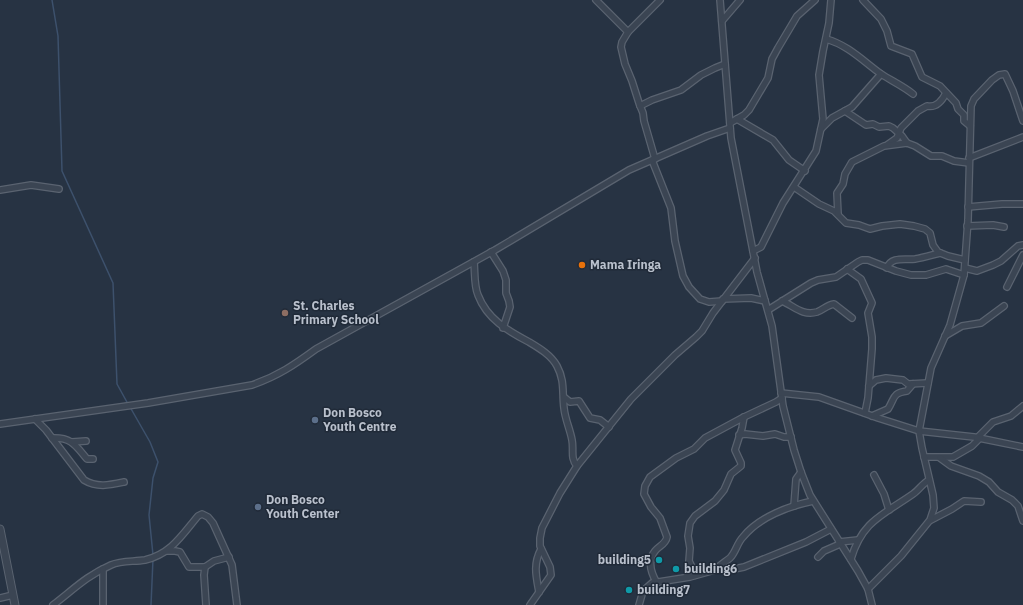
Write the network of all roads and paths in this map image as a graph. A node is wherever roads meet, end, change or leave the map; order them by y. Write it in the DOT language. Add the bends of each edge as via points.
graph roads {
  1 [pos="596,0"];
  2 [pos="660,0"];
  3 [pos="720,0"];
  4 [pos="740,0"];
  5 [pos="815,0"];
  6 [pos="831,0"];
  7 [pos="863,0"];
  8 [pos="722,21"];
  9 [pos="628,32"];
  10 [pos="826,39"];
  11 [pos="726,64"];
  12 [pos="881,74"];
  13 [pos="946,93"];
  14 [pos="913,94"];
  15 [pos="640,106"];
  16 [pos="845,111"];
  17 [pos="737,119"];
  18 [pos="1023,121"];
  19 [pos="730,125"];
  20 [pos="970,126"];
  21 [pos="821,130"];
  22 [pos="899,133"];
  23 [pos="1023,137"];
  24 [pos="907,143"];
  25 [pos="887,145"];
  26 [pos="653,159"];
  27 [pos="969,161"];
  28 [pos="805,171"];
  29 [pos="794,187"];
  30 [pos="59,189"];
  31 [pos="0,190"];
  32 [pos="1023,204"];
  33 [pos="968,207"];
  34 [pos="838,214"];
  35 [pos="967,226"];
  36 [pos="1004,227"];
  37 [pos="1023,245"];
  38 [pos="753,251"];
  39 [pos="491,252"];
  40 [pos="940,253"];
  41 [pos="1023,255"];
  42 [pos="755,258"];
  43 [pos="965,260"];
  44 [pos="474,262"];
  45 [pos="887,268"];
  46 [pos="965,268"];
  47 [pos="847,269"];
  48 [pos="964,275"];
  49 [pos="1007,288"];
  50 [pos="722,300"];
  51 [pos="765,301"];
  52 [pos="782,301"];
  53 [pos="1004,306"];
  54 [pos="768,310"];
  55 [pos="852,318"];
  56 [pos="503,328"];
  57 [pos="945,336"];
  58 [pos="928,383"];
  59 [pos="913,384"];
  60 [pos="869,386"];
  61 [pos="782,396"];
  62 [pos="564,397"];
  63 [pos="1023,406"];
  64 [pos="865,413"];
  65 [pos="872,416"];
  66 [pos="744,417"];
  67 [pos="35,419"];
  68 [pos="0,424"];
  69 [pos="609,426"];
  70 [pos="919,430"];
  71 [pos="739,435"];
  72 [pos="792,437"];
  73 [pos="52,438"];
  74 [pos="979,438"];
  75 [pos="86,441"];
  76 [pos="72,442"];
  77 [pos="1023,447"];
  78 [pos="924,457"];
  79 [pos="940,458"];
  80 [pos="93,459"];
  81 [pos="577,466"];
  82 [pos="800,472"];
  83 [pos="874,475"];
  84 [pos="929,480"];
  85 [pos="124,482"];
  86 [pos="813,502"];
  87 [pos="981,502"];
  88 [pos="794,506"];
  89 [pos="889,510"];
  90 [pos="931,520"];
  91 [pos="1023,521"];
  92 [pos="0,529"];
  93 [pos="831,529"];
  94 [pos="858,540"];
  95 [pos="840,543"];
  96 [pos="541,549"];
  97 [pos="164,552"];
  98 [pos="229,557"];
  99 [pos="818,557"];
  100 [pos="851,559"];
  101 [pos="205,567"];
  102 [pos="103,569"];
  103 [pos="715,570"];
  104 [pos="696,575"];
  105 [pos="657,582"];
  106 [pos="868,589"];
  107 [pos="538,592"];
  108 [pos="13,595"];
  109 [pos="0,598"];
  110 [pos="15,605"];
  111 [pos="53,605"];
  112 [pos="103,605"];
  113 [pos="206,605"];
  114 [pos="238,605"];
  115 [pos="530,605"];
  116 [pos="639,605"];
  117 [pos="872,605"];
  1 -- 9 [label="street"];
  2 -- 9 [label="street"];
  3 -- 8 [label="street"];
  4 -- 8 [label="street"];
  5 -- 17 [label="street" via="797,16 772,59 768,78 754,103"];
  6 -- 10 [label="street"];
  7 -- 13 [label="street" via="881,19 891,46 912,54 922,77 937,84"];
  8 -- 11 [label="street"];
  9 -- 15 [label="street" via="621,47"];
  10 -- 12 [label="street" via="846,47"];
  10 -- 21 [label="street" via="819,76 823,118"];
  11 -- 15 [label="street" via="701,75 681,90"];
  11 -- 19 [label="street"];
  12 -- 14 [label="street"];
  12 -- 16 [label="street" via="856,104"];
  13 -- 20 [label="street" via="956,103 964,115 964,120"];
  13 -- 22 [label="street" via="936,105 918,110"];
  15 -- 26 [label="street"];
  16 -- 21 [label="street" via="832,118"];
  16 -- 22 [label="street" via="866,125 889,126"];
  17 -- 19 [label="street"];
  17 -- 28 [label="street" via="773,140 789,160"];
  18 -- 20 [label="street" via="1013,91 1003,74 992,80 974,99"];
  19 -- 26 [label="street"];
  19 -- 38 [label="street"];
  20 -- 27 [label="street"];
  21 -- 28 [label="street" via="816,151"];
  22 -- 24 [label="street"];
  22 -- 25 [label="street" via="897,138"];
  23 -- 27 [label="street"];
  24 -- 25 [label="street"];
  24 -- 27 [label="street" via="931,156"];
  25 -- 34 [label="street" via="852,162 846,170 843,184 837,193"];
  26 -- 39 [label="street" via="610,181"];
  26 -- 50 [label="street" via="671,208 679,261 686,283 703,301"];
  27 -- 33 [label="street"];
  28 -- 29 [label="street"];
  29 -- 34 [label="street"];
  29 -- 38 [label="street" via="761,247"];
  30 -- 31 [label="street" via="31,185"];
  32 -- 33 [label="street"];
  33 -- 35 [label="street"];
  34 -- 40 [label="street" via="846,223 866,228 900,224 925,229 930,233 933,245"];
  35 -- 36 [label="street" via="993,224"];
  35 -- 43 [label="street"];
  37 -- 46 [label="street" via="993,265 977,271"];
  38 -- 42 [label="street"];
  39 -- 44 [label="street"];
  39 -- 56 [label="street" via="506,280 510,307"];
  40 -- 43 [label="street"];
  40 -- 45 [label="street" via="915,259 894,260"];
  41 -- 49 [label="street"];
  42 -- 50 [label="street"];
  42 -- 51 [label="street"];
  43 -- 46 [label="street"];
  44 -- 56 [label="street" via="478,295"];
  44 -- 67 [label="street" via="316,349 292,368 267,380 252,385 148,403"];
  45 -- 47 [label="street" via="868,260 858,262"];
  45 -- 48 [label="street" via="911,275 926,275 946,269"];
  46 -- 48 [label="street"];
  47 -- 52 [label="street" via="836,276 811,283"];
  47 -- 60 [label="street" via="861,279 872,305 868,313 872,337"];
  48 -- 57 [label="street"];
  50 -- 51 [label="street" via="751,298"];
  50 -- 69 [label="street" via="696,337 645,384"];
  51 -- 54 [label="street"];
  52 -- 54 [label="street"];
  52 -- 55 [label="street" via="808,313 834,304"];
  53 -- 57 [label="street" via="981,323 962,326"];
  54 -- 61 [label="street"];
  56 -- 62 [label="street" via="542,350 555,364 559,371"];
  57 -- 58 [label="street" via="931,368"];
  58 -- 59 [label="street"];
  58 -- 70 [label="street"];
  59 -- 60 [label="street" via="886,378 876,380"];
  59 -- 65 [label="street" via="907,391 896,394 890,408"];
  60 -- 64 [label="street"];
  61 -- 64 [label="street" via="819,397"];
  61 -- 66 [label="street" via="772,404"];
  61 -- 72 [label="street"];
  62 -- 69 [label="street" via="570,402 579,401 590,418 600,420"];
  62 -- 81 [label="street" via="565,417 573,445 572,457"];
  63 -- 74 [label="street" via="1011,416 993,422"];
  64 -- 65 [label="street"];
  65 -- 70 [label="street"];
  66 -- 71 [label="street"];
  66 -- 105 [label="street" via="705,438 694,449 676,458 647,481 645,498 660,518 667,537 651,558 651,569"];
  67 -- 68 [label="street"];
  67 -- 73 [label="street"];
  69 -- 81 [label="street"];
  70 -- 74 [label="street"];
  70 -- 78 [label="street"];
  71 -- 72 [label="street" via="776,434"];
  71 -- 104 [label="street" via="735,450 741,466 732,474 723,492 693,518 689,525 689,561"];
  72 -- 82 [label="street"];
  73 -- 76 [label="street"];
  73 -- 85 [label="street" via="84,480 90,484 99,486"];
  74 -- 77 [label="street"];
  74 -- 79 [label="street" via="972,446 953,457"];
  75 -- 76 [label="street"];
  76 -- 80 [label="street" via="88,459"];
  78 -- 79 [label="street"];
  78 -- 84 [label="street"];
  79 -- 91 [label="street" via="951,466 989,482 1018,506"];
  81 -- 96 [label="street" via="542,528"];
  82 -- 86 [label="street"];
  82 -- 88 [label="street" via="796,479"];
  83 -- 89 [label="street"];
  84 -- 89 [label="street" via="924,482 916,493"];
  84 -- 90 [label="street" via="934,504"];
  86 -- 88 [label="street"];
  86 -- 93 [label="street"];
  87 -- 90 [label="street" via="964,501"];
  88 -- 103 [label="street" via="753,528 742,538 731,557"];
  89 -- 94 [label="street" via="864,530"];
  90 -- 106 [label="street" via="901,556"];
  92 -- 108 [label="street"];
  93 -- 95 [label="street"];
  93 -- 103 [label="street" via="744,567"];
  94 -- 95 [label="street"];
  94 -- 100 [label="street"];
  95 -- 99 [label="street"];
  95 -- 100 [label="street"];
  96 -- 107 [label="street" via="535,565"];
  96 -- 107 [label="street" via="551,575"];
  97 -- 98 [label="street" via="174,546 202,514 213,523"];
  97 -- 101 [label="street" via="180,552 189,567"];
  97 -- 102 [label="street" via="144,560 119,563"];
  98 -- 101 [label="street" via="214,561"];
  98 -- 114 [label="street" via="234,571"];
  100 -- 106 [label="street"];
  101 -- 113 [label="street"];
  102 -- 111 [label="street" via="92,574"];
  102 -- 112 [label="street"];
  103 -- 104 [label="street"];
  104 -- 105 [label="street"];
  105 -- 116 [label="street" via="642,591"];
  106 -- 117 [label="street"];
  107 -- 115 [label="street"];
  108 -- 109 [label="street"];
  108 -- 110 [label="street"];
}
